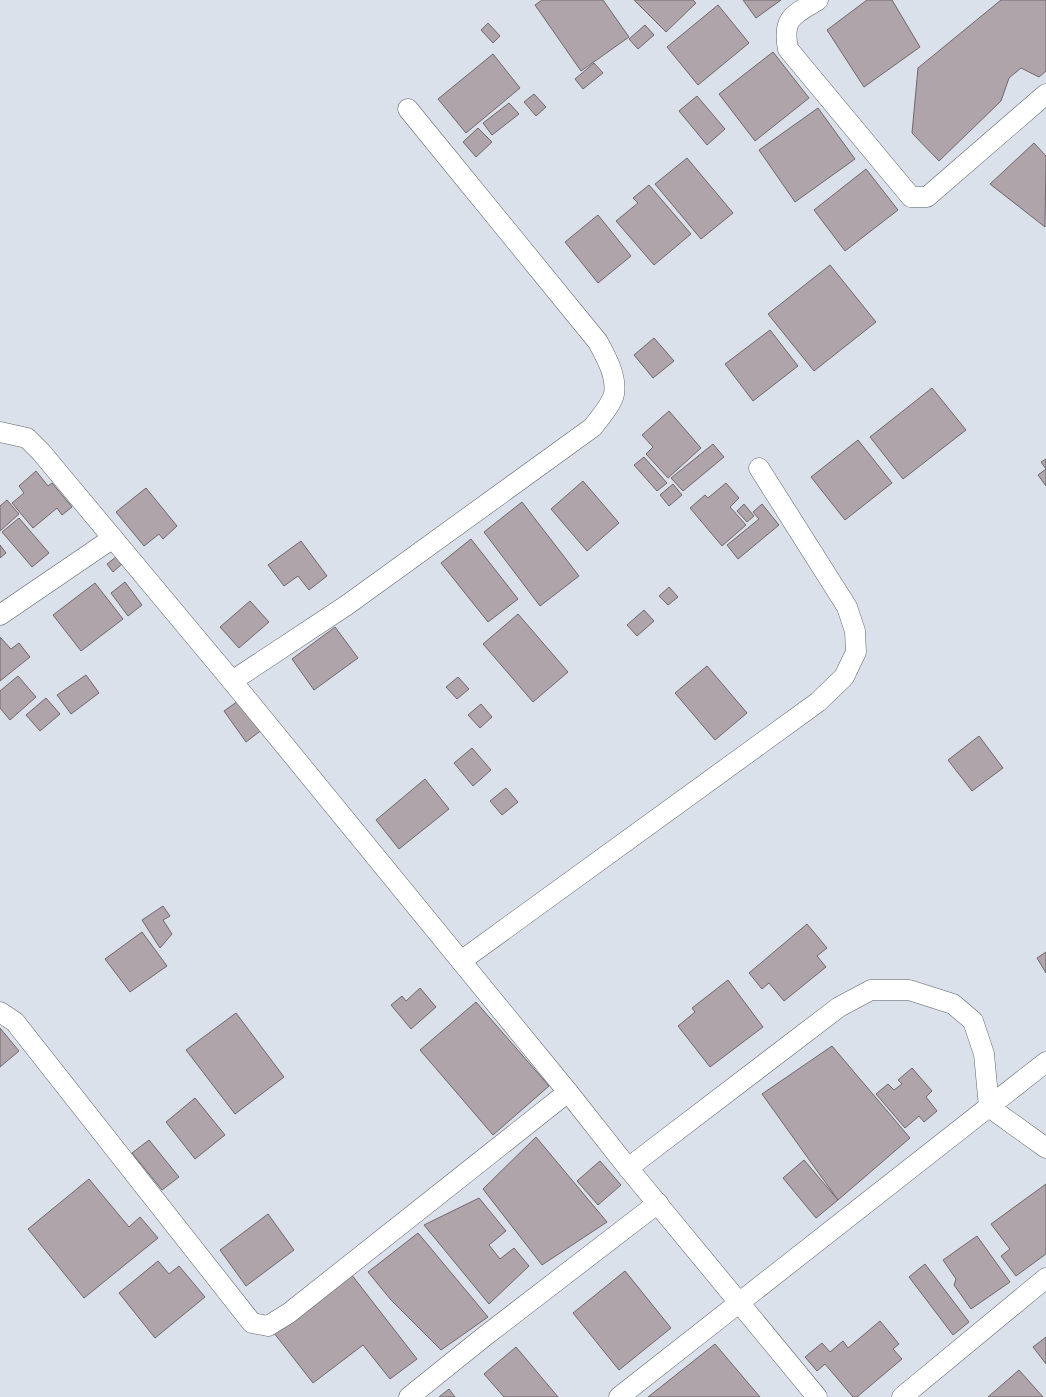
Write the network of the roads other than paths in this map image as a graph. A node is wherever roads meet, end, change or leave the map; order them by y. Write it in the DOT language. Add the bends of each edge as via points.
graph roads {
  1 [pos="818,0"];
  2 [pos="1046,94"];
  3 [pos="408,109"];
  4 [pos="0,432"];
  5 [pos="759,468"];
  6 [pos="113,538"];
  7 [pos="0,615"];
  8 [pos="232,681"];
  9 [pos="461,961"];
  10 [pos="0,1012"];
  11 [pos="1046,1062"];
  12 [pos="568,1092"];
  13 [pos="989,1107"];
  14 [pos="1046,1148"];
  15 [pos="628,1168"];
  16 [pos="658,1203"];
  17 [pos="1046,1278"];
  18 [pos="739,1302"];
  19 [pos="409,1397"];
  20 [pos="619,1397"];
  21 [pos="818,1397"];
  22 [pos="902,1397"];
  1 -- 2 [label="street" via="789,21 785,34 788,49 912,197 926,196"];
  3 -- 8 [label="street" via="598,342 611,368 614,393 593,427 347,604"];
  4 -- 6 [label="street" via="27,438"];
  5 -- 9 [label="street" via="847,607 855,631 856,652 844,677 818,702"];
  6 -- 7 [label="street"];
  6 -- 8 [label="street"];
  8 -- 9 [label="street"];
  9 -- 12 [label="street"];
  10 -- 12 [label="street" via="15,1022 252,1323 268,1326 289,1313"];
  11 -- 13 [label="street"];
  12 -- 15 [label="street"];
  13 -- 14 [label="street"];
  13 -- 15 [label="street" via="984,1054 973,1021 953,1004 910,990 871,990 838,1007"];
  13 -- 18 [label="street"];
  15 -- 16 [label="street"];
  16 -- 18 [label="street"];
  16 -- 19 [label="street"];
  17 -- 22 [label="street"];
  18 -- 20 [label="street"];
  18 -- 21 [label="street"];
}
